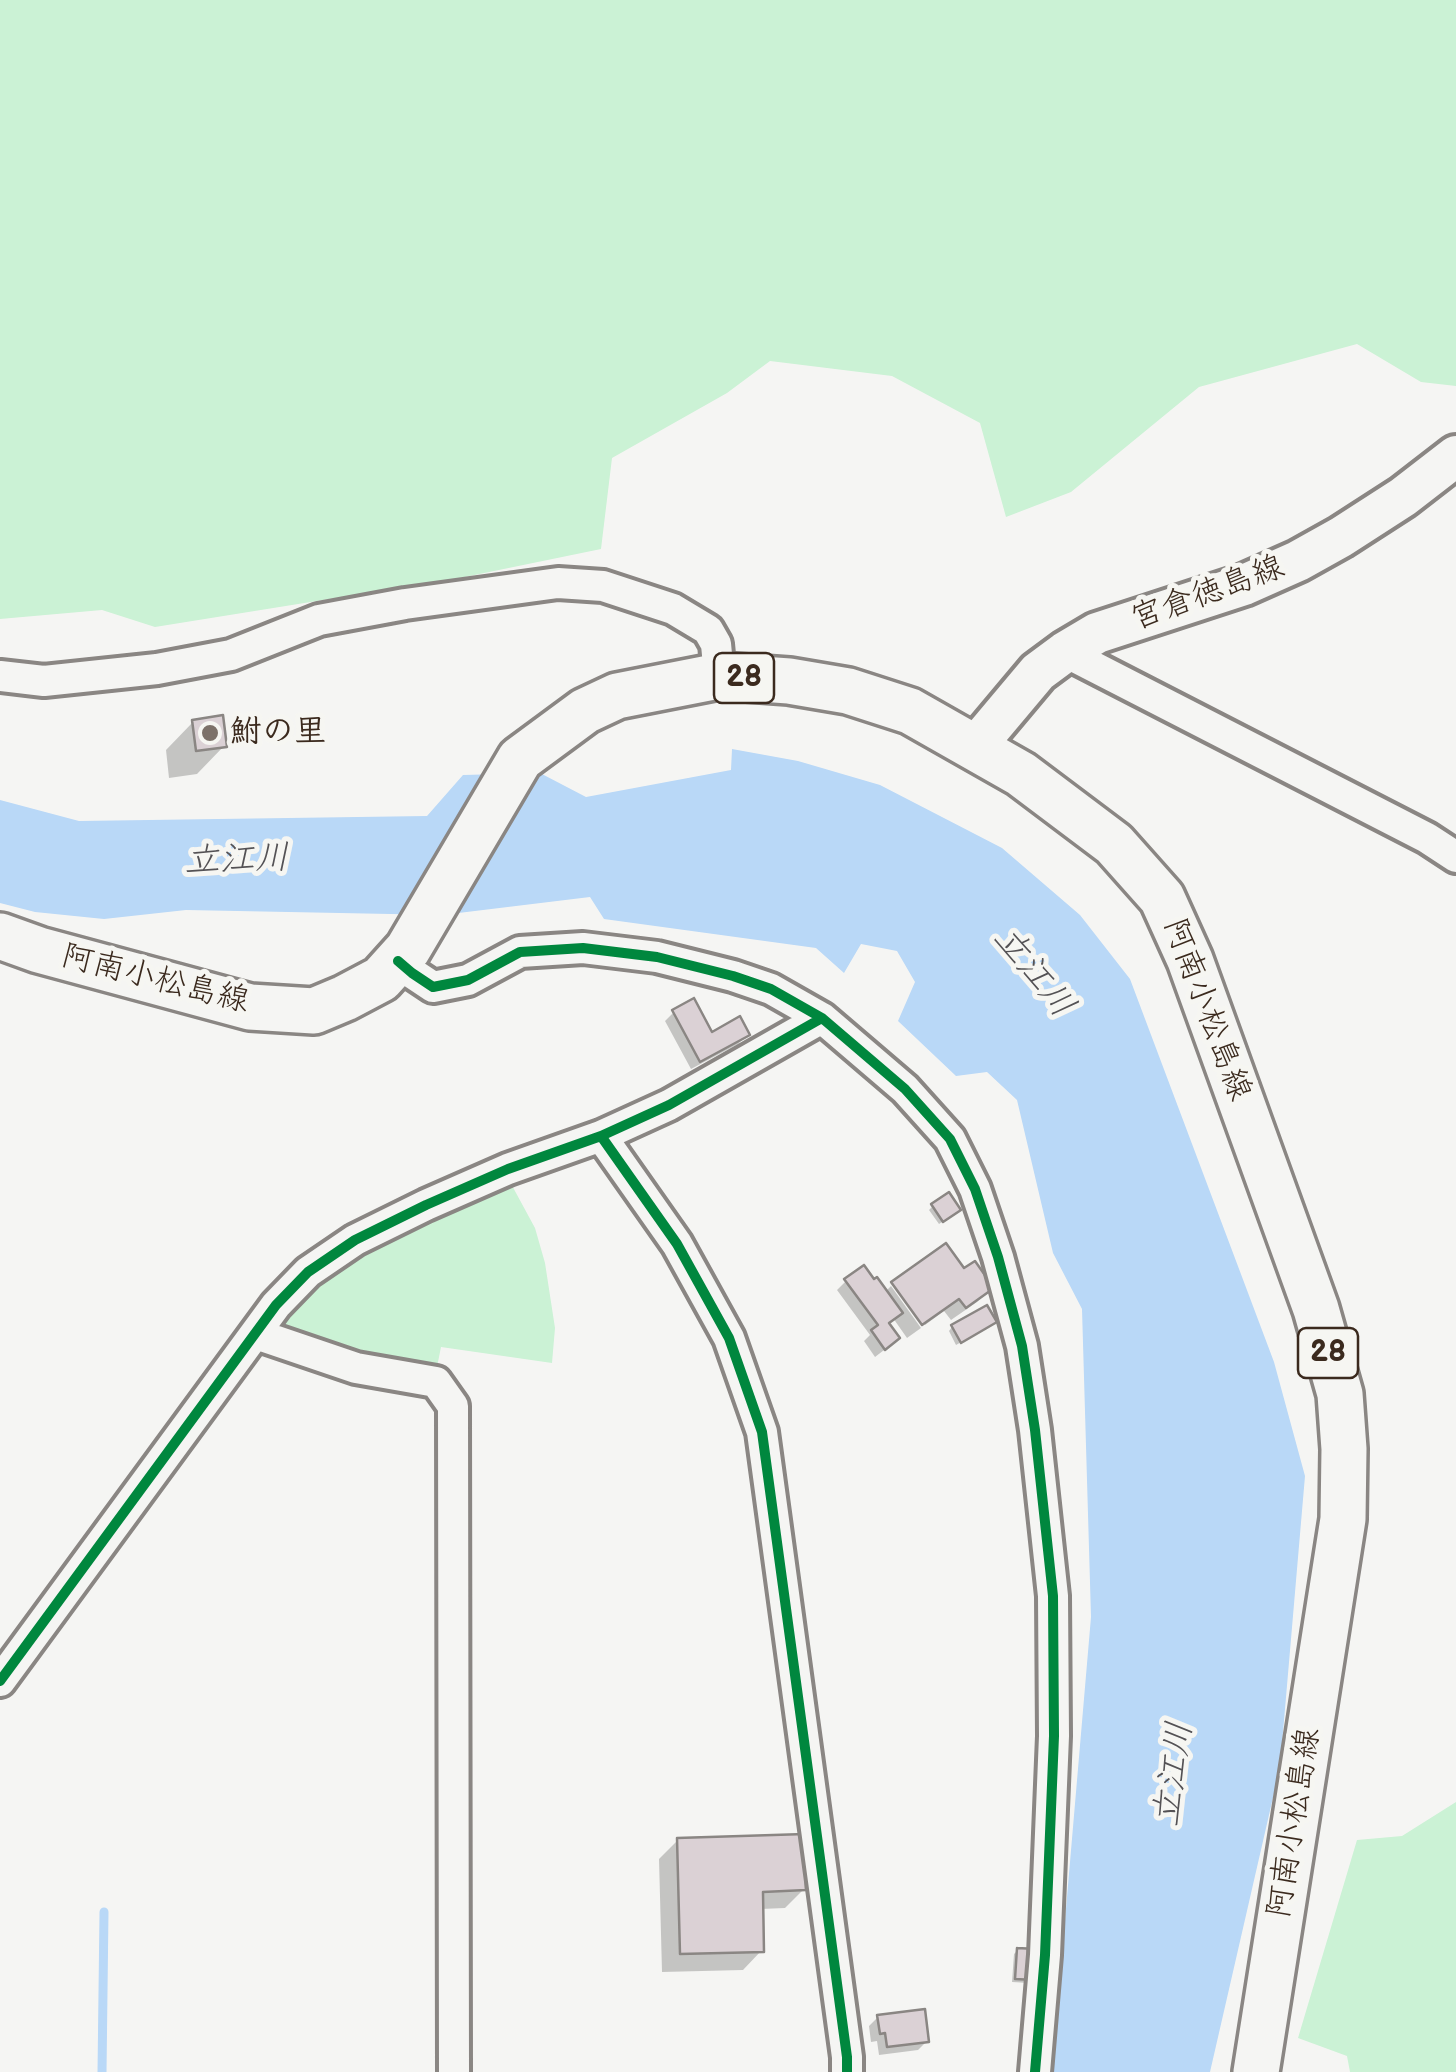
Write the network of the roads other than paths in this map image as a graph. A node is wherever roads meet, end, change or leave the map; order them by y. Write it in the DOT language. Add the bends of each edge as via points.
graph roads {
  1 [pos="1456,456"];
  2 [pos="1065,652"];
  3 [pos="0,676"];
  4 [pos="719,676"];
  5 [pos="975,747"];
  6 [pos="1456,856"];
  7 [pos="0,936"];
  8 [pos="408,947"];
  9 [pos="822,1018"];
  10 [pos="602,1136"];
  11 [pos="256,1334"];
  12 [pos="0,1681"];
  13 [pos="454,2072"];
  14 [pos="847,2072"];
  15 [pos="1035,2072"];
  16 [pos="1256,2072"];
  1 -- 2 [label="main road, 宮倉徳島線" via="1298,561 1097,633"];
  2 -- 5 [label="main road, 宮倉徳島線" via="1038,672"];
  2 -- 6 [label="street"];
  3 -- 4 [label="street" via="44,682 157,670 231,655 319,620 558,584 604,586 673,609 708,630"];
  4 -- 5 [label="main road, 阿南小松島線 / 28" via="848,691 910,711"];
  4 -- 8 [label="main road, 阿南小松島線 / 28" via="617,696 585,710 520,760"];
  5 -- 16 [label="main road, 阿南小松島線 / 28" via="1114,844 1162,898 1303,1274 1340,1394 1343,1518"];
  7 -- 8 [label="main road, 阿南小松島線 / 28" via="231,1002 314,1010 381,980"];
  8 -- 9 [label="street" via="412,973 433,987 468,980 520,952 582,948 732,976"];
  9 -- 10 [label="street"];
  9 -- 15 [label="street" via="905,1089 950,1139 975,1189 1022,1346 1053,1596 1054,1736"];
  10 -- 11 [label="street" via="508,1169 356,1240 308,1272"];
  10 -- 14 [label="street" via="677,1244 729,1338 762,1432"];
  11 -- 12 [label="street"];
  11 -- 13 [label="street" via="356,1368 436,1382 453,1406"];
}
